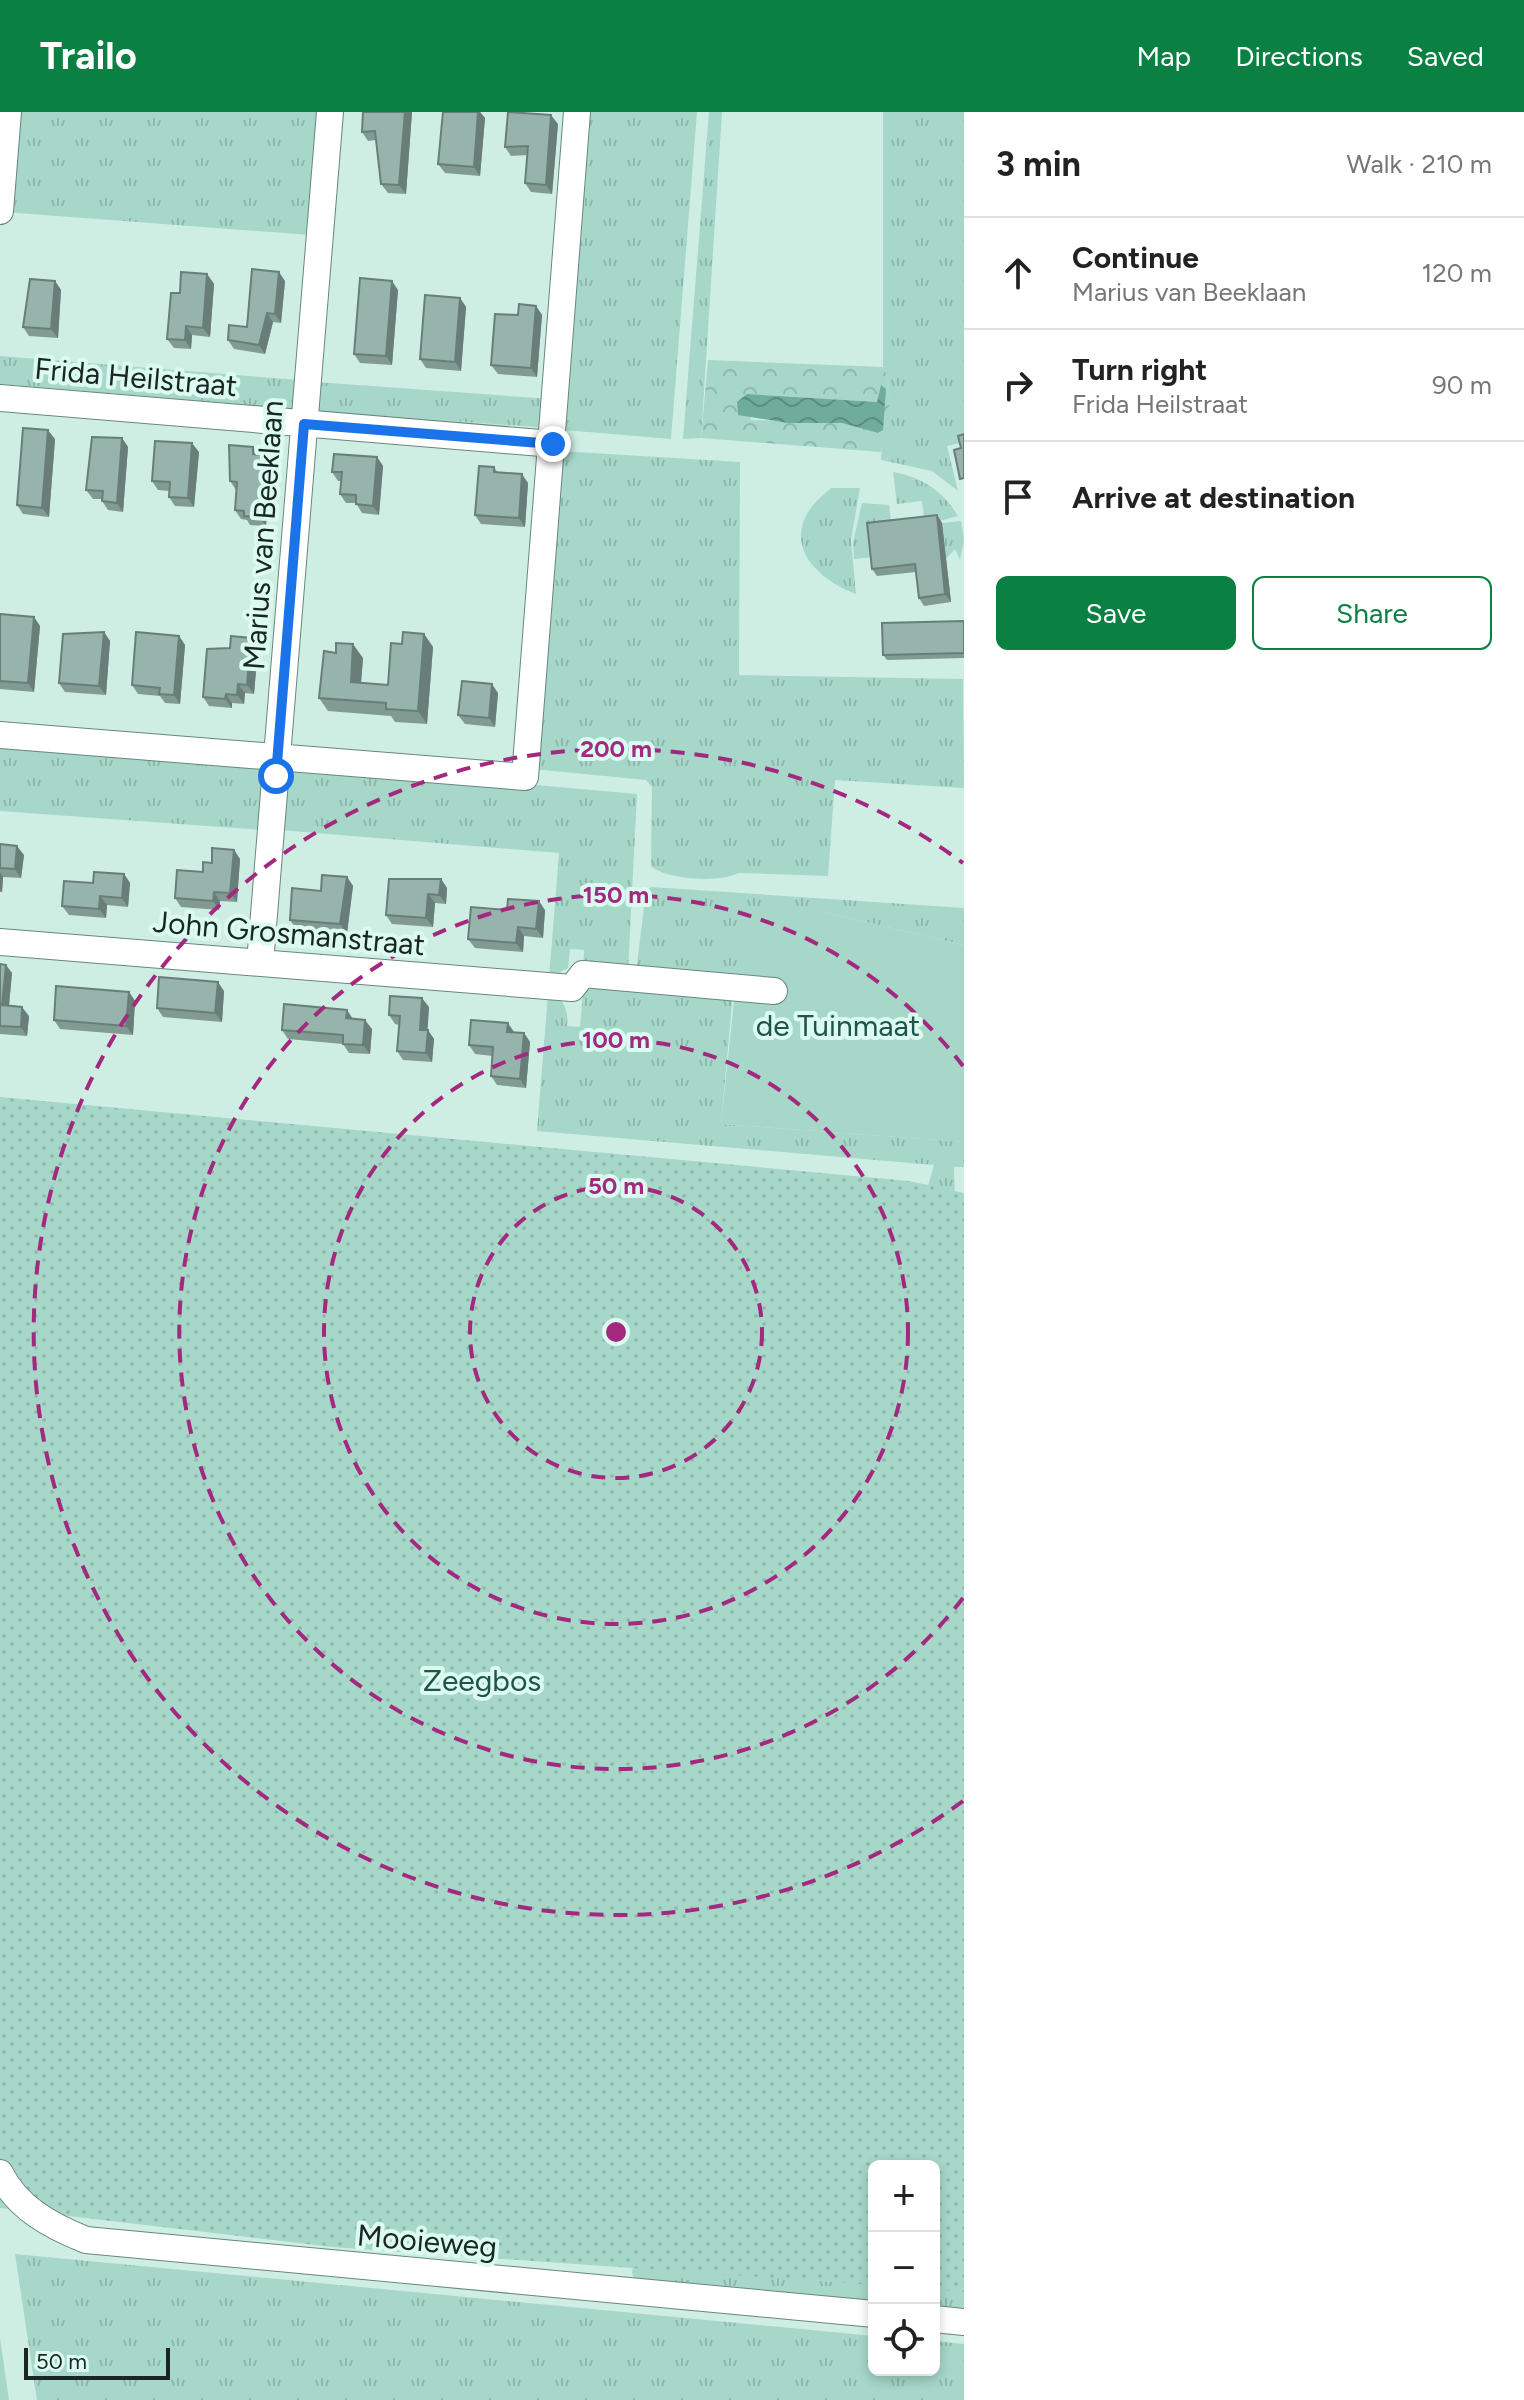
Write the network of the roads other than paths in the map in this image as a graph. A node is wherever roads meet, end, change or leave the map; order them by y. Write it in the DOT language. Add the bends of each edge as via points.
graph roads {
  1 [pos="8,112"];
  2 [pos="330,112"];
  3 [pos="577,112"];
  4 [pos="0,211"];
  5 [pos="0,398"];
  6 [pos="304,424"];
  7 [pos="553,444"];
  8 [pos="0,735"];
  9 [pos="276,777"];
  10 [pos="0,942"];
  11 [pos="260,963"];
  12 [pos="774,991"];
  13 [pos="0,2173"];
  14 [pos="868,2313"];
  15 [pos="940,2320"];
  16 [pos="964,2322"];
  1 -- 4 [label="street"];
  2 -- 6 [label="street, Marius van Beeklaan"];
  3 -- 7 [label="street"];
  5 -- 6 [label="street, Frida Heilstraat"];
  6 -- 7 [label="street, Frida Heilstraat"];
  6 -- 9 [label="street, Marius van Beeklaan"];
  7 -- 9 [label="street" via="525,777"];
  8 -- 9 [label="street"];
  9 -- 11 [label="street, Marius van Beeklaan"];
  10 -- 11 [label="street, John Grosmanstraat"];
  11 -- 12 [label="street, John Grosmanstraat" via="572,988 583,974"];
  13 -- 14 [label="street, Mooieweg" via="39,2217 86,2240"];
  15 -- 16 [label="street"];
}
